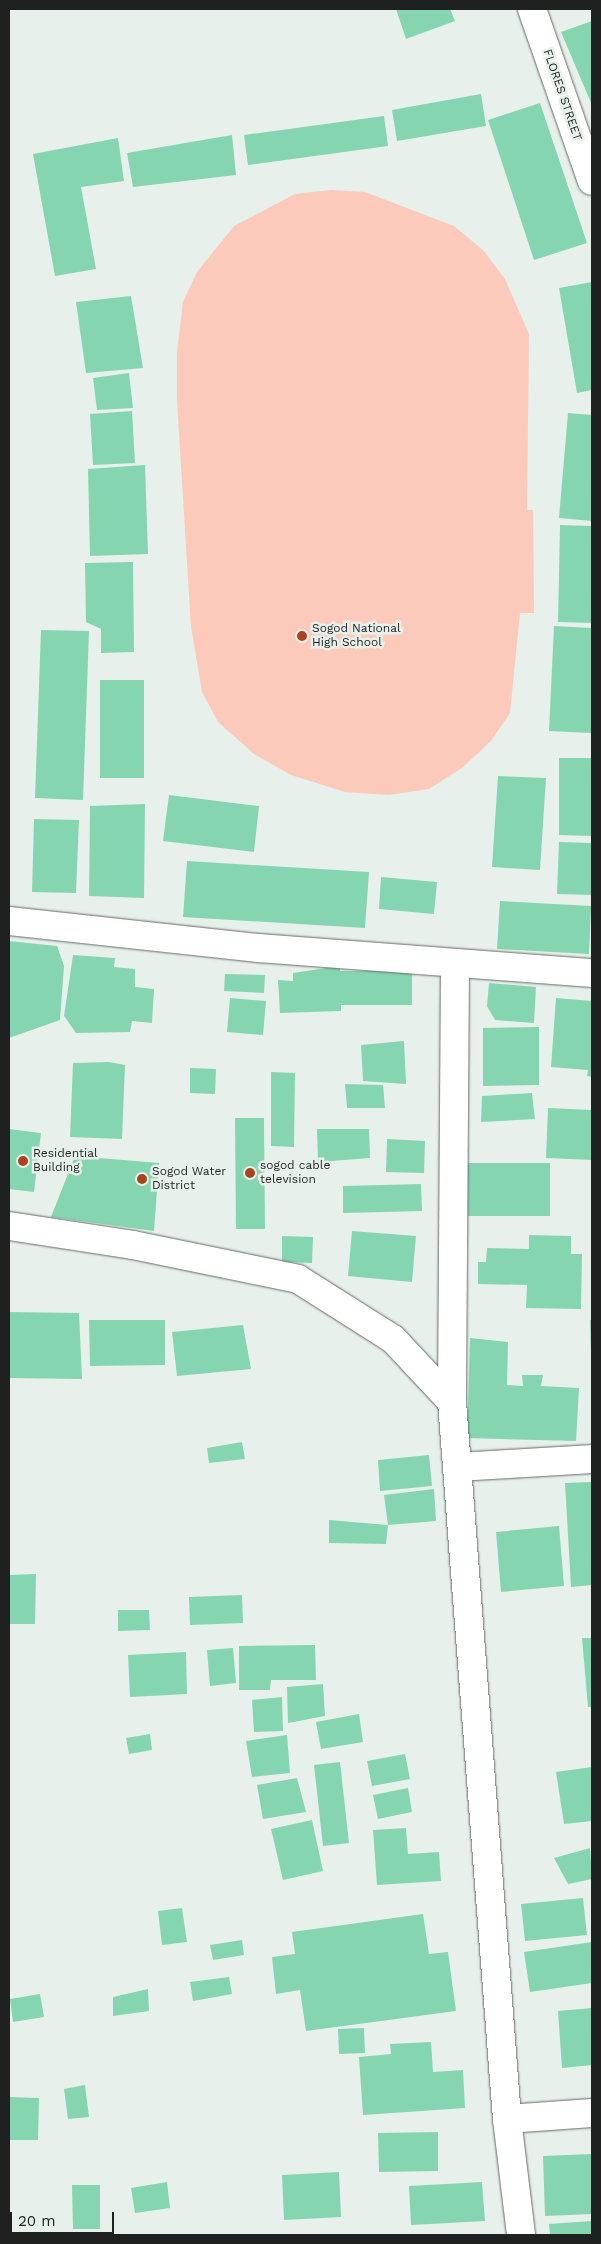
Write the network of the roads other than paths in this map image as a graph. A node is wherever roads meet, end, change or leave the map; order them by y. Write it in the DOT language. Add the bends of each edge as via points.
graph roads {
  1 [pos="532,9"];
  2 [pos="592,181"];
  3 [pos="9,921"];
  4 [pos="455,965"];
  5 [pos="592,973"];
  6 [pos="9,1226"];
  7 [pos="452,1402"];
  8 [pos="592,1459"];
  9 [pos="459,1467"];
  10 [pos="592,2114"];
  11 [pos="507,2119"];
  12 [pos="521,2235"];
  1 -- 2 [label="street, FLORES STREET"];
  3 -- 4 [label="street"];
  4 -- 5 [label="street"];
  4 -- 7 [label="street"];
  6 -- 7 [label="street" via="133,1245 298,1280 393,1339"];
  7 -- 9 [label="street"];
  8 -- 9 [label="street"];
  9 -- 11 [label="street"];
  10 -- 11 [label="street"];
  11 -- 12 [label="street"];
}
